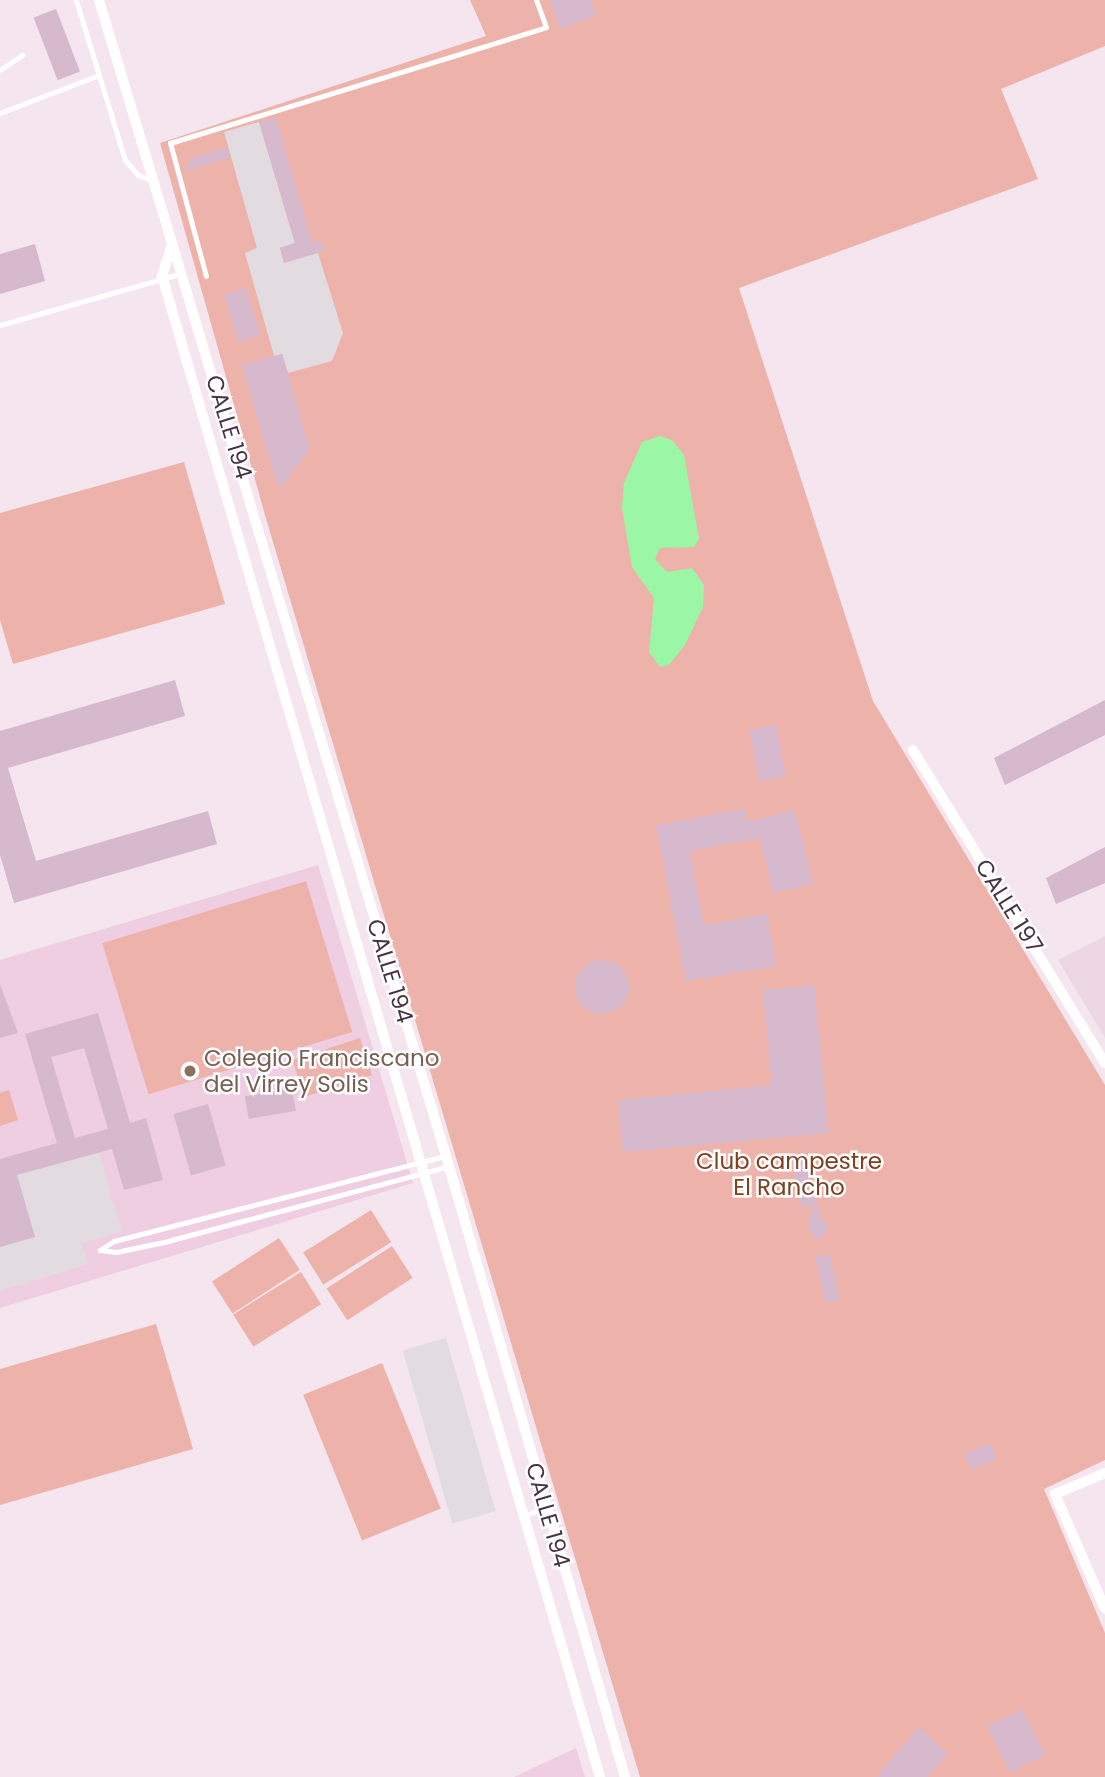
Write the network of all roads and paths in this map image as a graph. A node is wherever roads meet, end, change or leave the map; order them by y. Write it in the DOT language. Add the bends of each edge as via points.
graph roads {
  1 [pos="76,0"];
  2 [pos="99,0"];
  3 [pos="536,0"];
  4 [pos="22,55"];
  5 [pos="0,70"];
  6 [pos="99,75"];
  7 [pos="0,113"];
  8 [pos="152,180"];
  9 [pos="171,248"];
  10 [pos="183,272"];
  11 [pos="162,276"];
  12 [pos="206,276"];
  13 [pos="0,325"];
  14 [pos="913,750"];
  15 [pos="1105,1063"];
  16 [pos="448,1161"];
  17 [pos="423,1168"];
  18 [pos="1105,1473"];
  19 [pos="545,1508"];
  20 [pos="522,1516"];
  21 [pos="1105,1609"];
  22 [pos="600,1777"];
  23 [pos="625,1777"];
  1 -- 6 [label="lane"];
  2 -- 8 [label="street, CALLE 194"];
  3 -- 12 [label="lane" via="546,27 170,143"];
  4 -- 5 [label="lane"];
  6 -- 7 [label="lane"];
  6 -- 8 [label="lane" via="125,160 138,175"];
  8 -- 9 [label="street, CALLE 194"];
  9 -- 10 [label="street, CALLE 194"];
  9 -- 11 [label="street"];
  10 -- 11 [label="lane"];
  10 -- 16 [label="street, CALLE 194"];
  11 -- 13 [label="lane"];
  11 -- 17 [label="street, CALLE 194"];
  14 -- 15 [label="street, CALLE 197"];
  16 -- 17 [label="lane"];
  16 -- 17 [label="lane"];
  16 -- 19 [label="street, CALLE 194"];
  17 -- 17 [label="lane" via="114,1241 100,1250 116,1252 164,1242"];
  17 -- 20 [label="street, CALLE 194"];
  18 -- 21 [label="street" via="1055,1494"];
  19 -- 20 [label="lane"];
  19 -- 23 [label="street, CALLE 194"];
  20 -- 22 [label="street, CALLE 194"];
}
